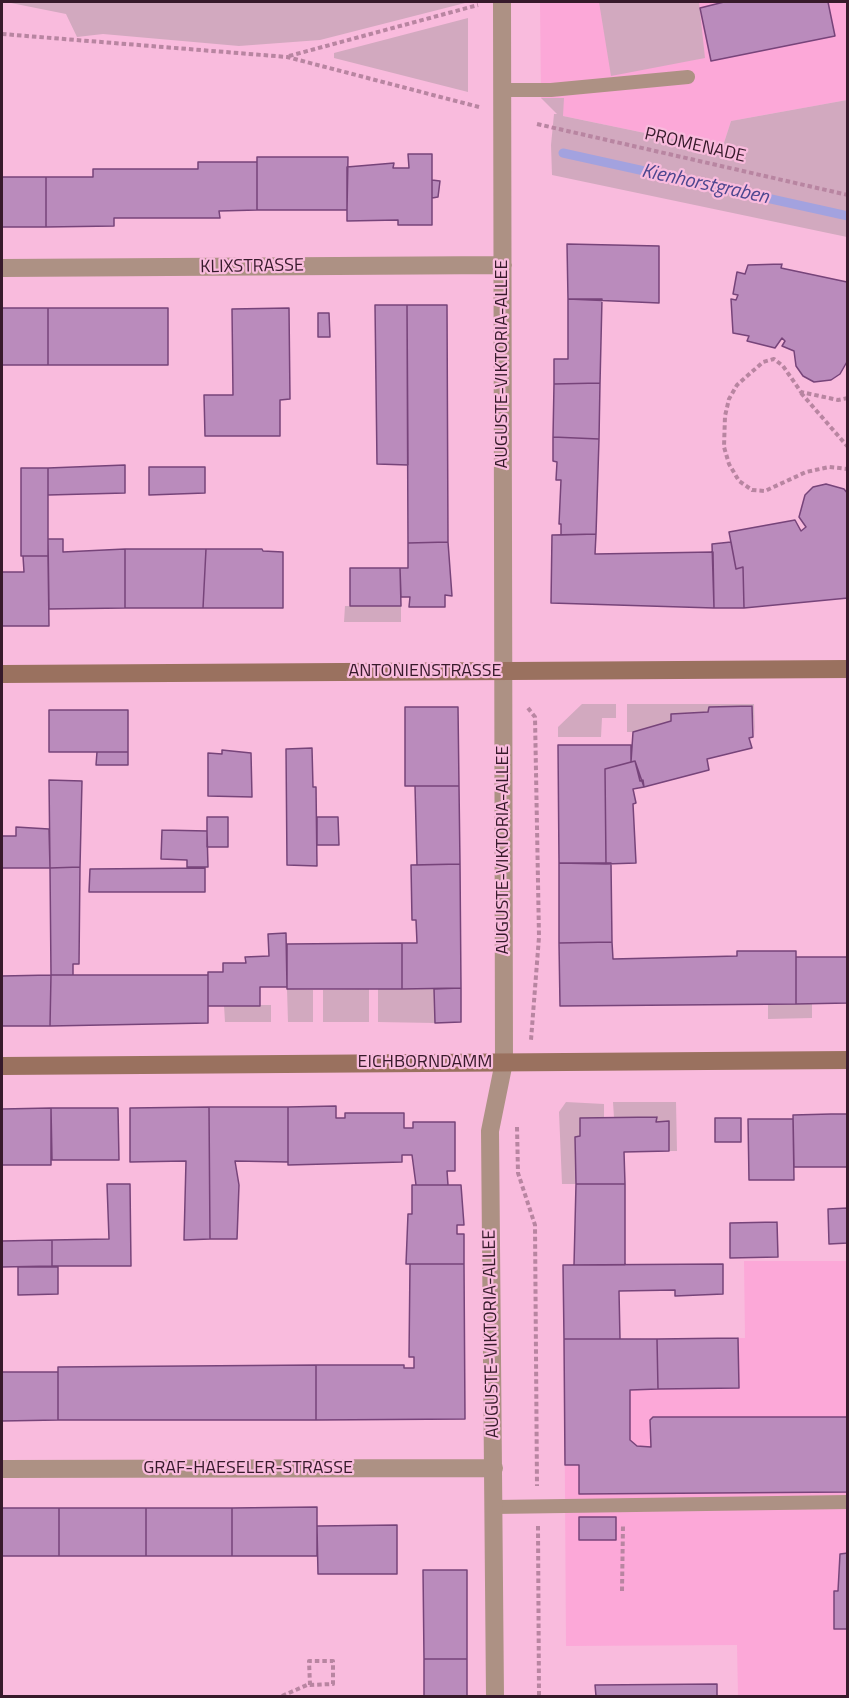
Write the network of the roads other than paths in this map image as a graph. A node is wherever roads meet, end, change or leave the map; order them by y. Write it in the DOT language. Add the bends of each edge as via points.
graph roads {
  1 [pos="501,2"];
  2 [pos="688,77"];
  3 [pos="503,90"];
  4 [pos="503,265"];
  5 [pos="2,268"];
  6 [pos="848,669"];
  7 [pos="503,672"];
  8 [pos="2,674"];
  9 [pos="848,1059"];
  10 [pos="504,1062"];
  11 [pos="2,1066"];
  12 [pos="494,1468"];
  13 [pos="2,1469"];
  14 [pos="848,1502"];
  15 [pos="494,1508"];
  16 [pos="495,1696"];
  1 -- 3 [label="street, AUGUSTE-VIKTORIA-ALLEE"];
  2 -- 3 [label="lane" via="551,90"];
  3 -- 4 [label="street, AUGUSTE-VIKTORIA-ALLEE"];
  4 -- 5 [label="street, KLIXSTRASSE"];
  4 -- 7 [label="street, AUGUSTE-VIKTORIA-ALLEE"];
  6 -- 7 [label="main road, ANTONIENSTRASSE"];
  7 -- 8 [label="main road, ANTONIENSTRASSE"];
  7 -- 10 [label="street, AUGUSTE-VIKTORIA-ALLEE"];
  9 -- 10 [label="main road, EICHBORNDAMM"];
  10 -- 11 [label="main road, EICHBORNDAMM"];
  10 -- 12 [label="street, AUGUSTE-VIKTORIA-ALLEE" via="490,1131"];
  12 -- 13 [label="street, GRAF-HAESELER-STRASSE"];
  12 -- 15 [label="street, AUGUSTE-VIKTORIA-ALLEE"];
  14 -- 15 [label="lane"];
  15 -- 16 [label="street, AUGUSTE-VIKTORIA-ALLEE"];
}
